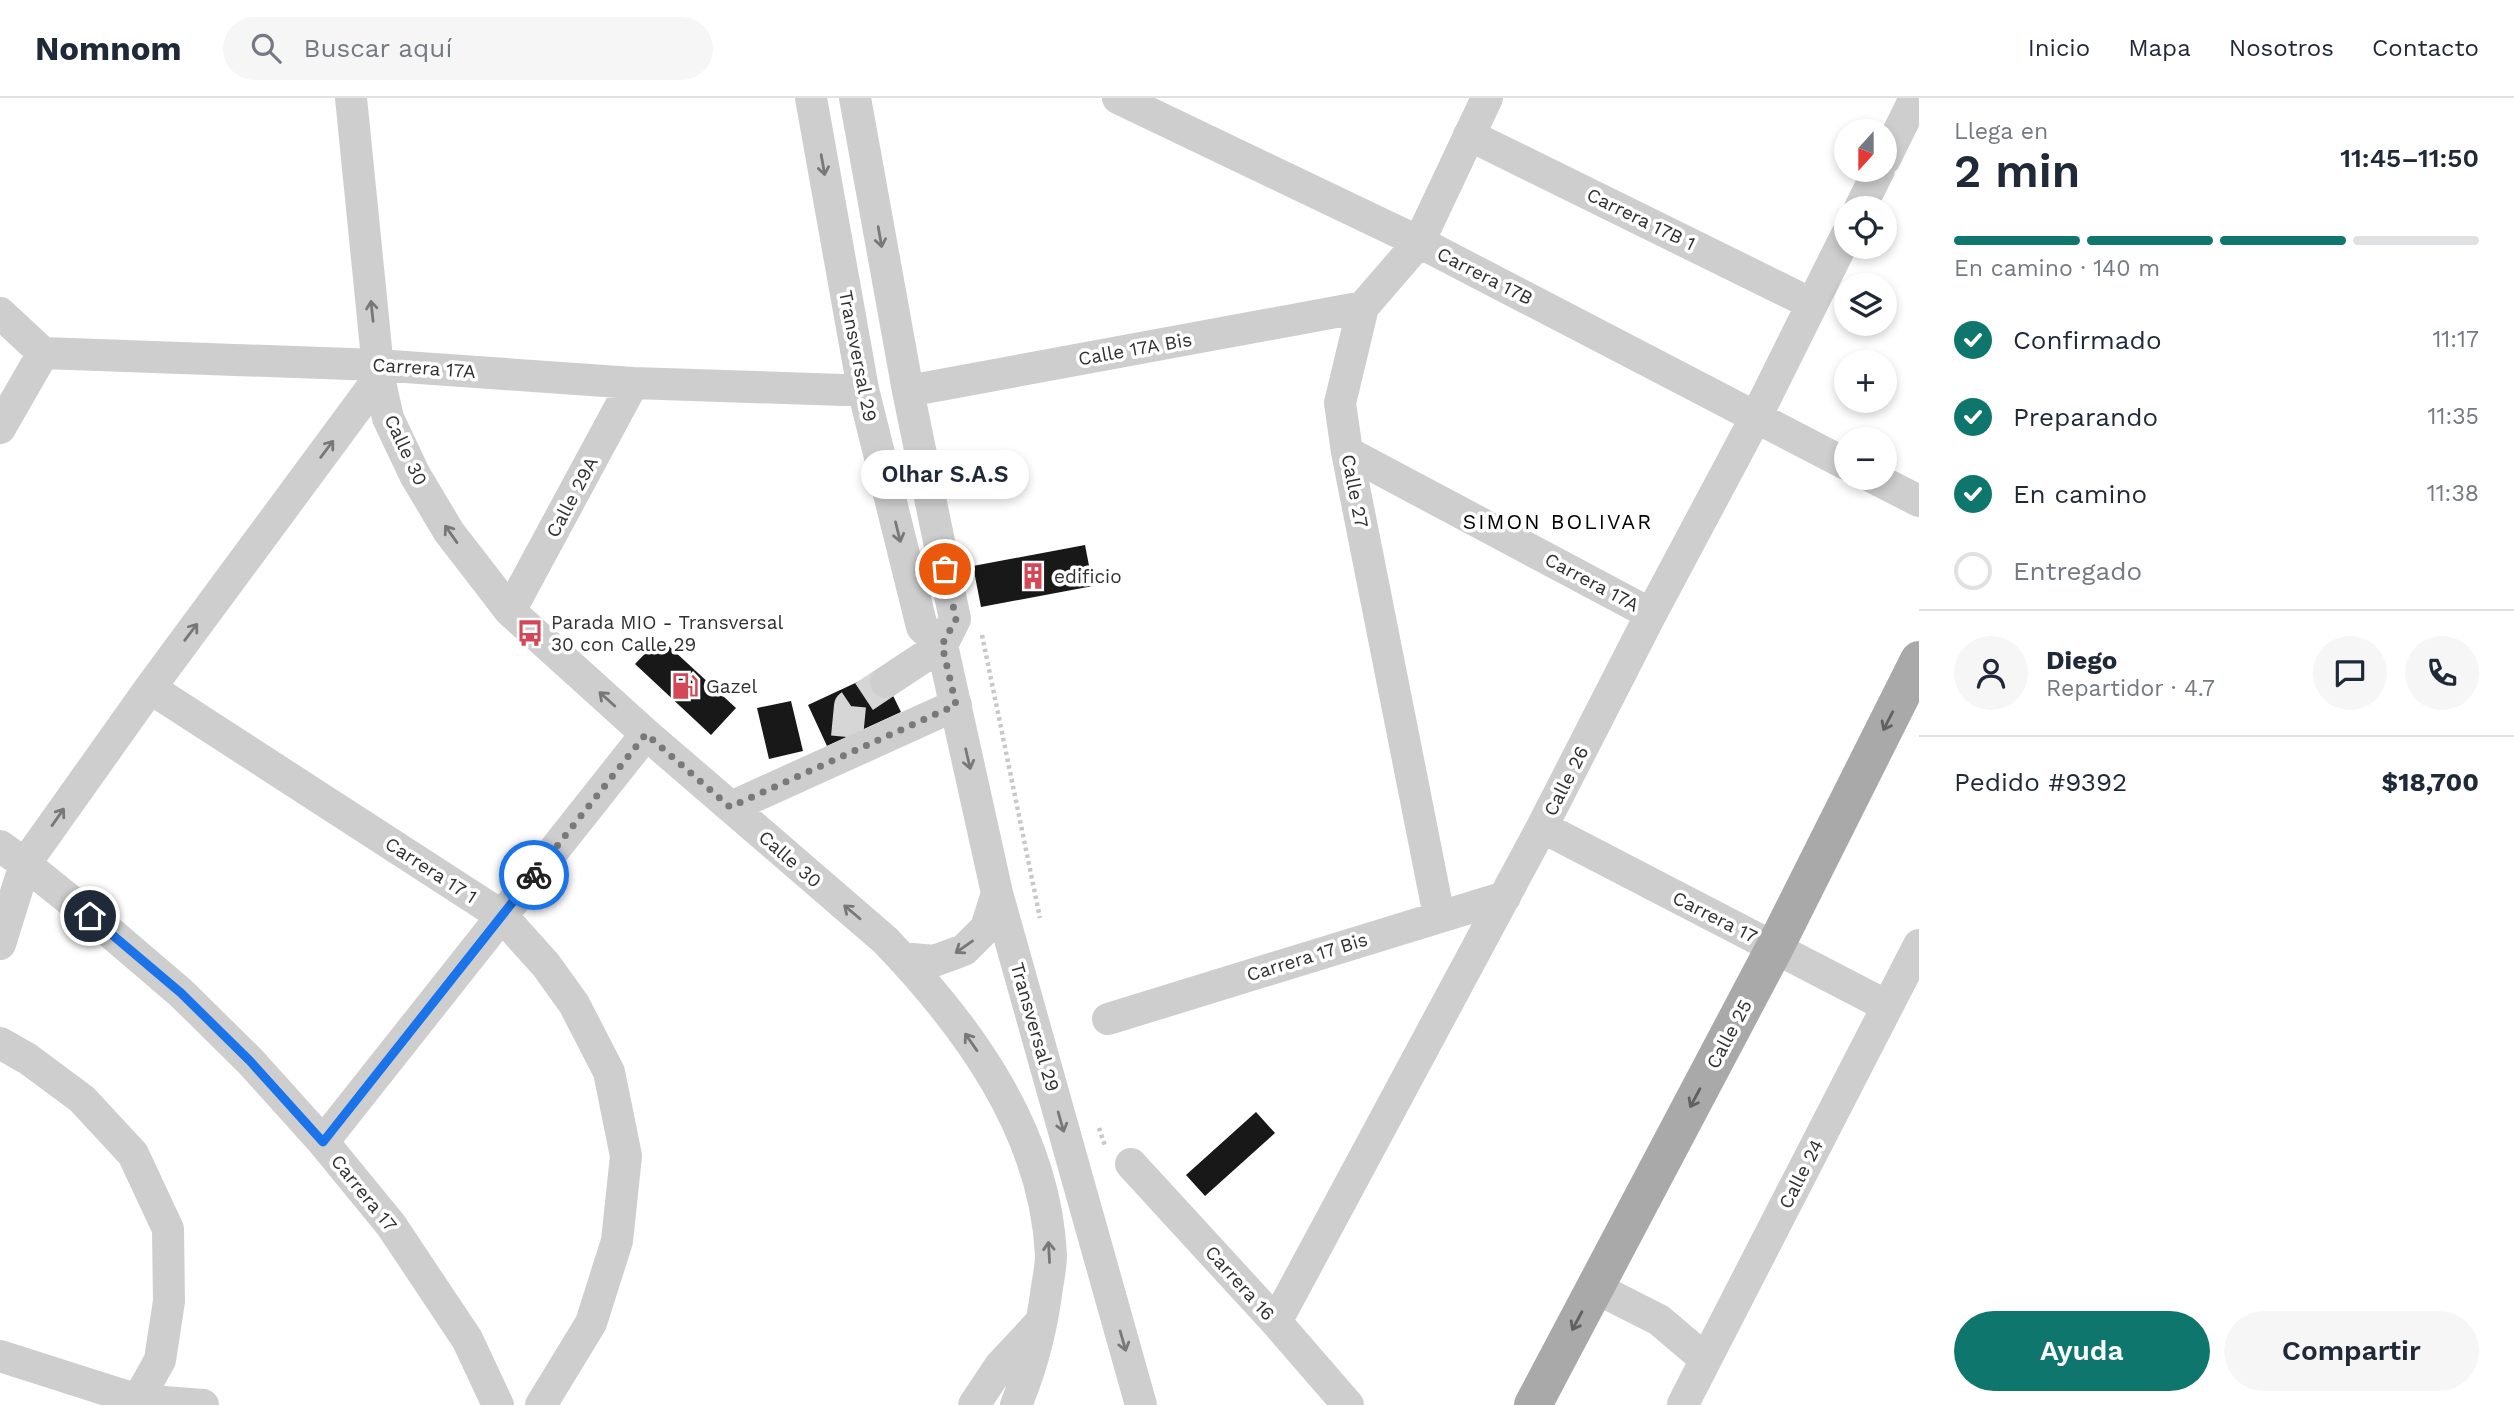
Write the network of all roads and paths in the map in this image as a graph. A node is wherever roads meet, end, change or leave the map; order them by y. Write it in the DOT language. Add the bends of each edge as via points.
graph roads {
  1 [pos="351,98"];
  2 [pos="811,98"];
  3 [pos="855,98"];
  4 [pos="1118,98"];
  5 [pos="1487,98"];
  6 [pos="1915,98"];
  7 [pos="1469,135"];
  8 [pos="1897,135"];
  9 [pos="1419,242"];
  10 [pos="1834,259"];
  11 [pos="1812,304"];
  12 [pos="1363,307"];
  13 [pos="0,313"];
  14 [pos="43,353"];
  15 [pos="378,371"];
  16 [pos="633,383"];
  17 [pos="863,388"];
  18 [pos="908,391"];
  19 [pos="1756,417"];
  20 [pos="0,428"];
  21 [pos="1347,452"];
  22 [pos="1834,458"];
  23 [pos="1897,490"];
  24 [pos="1919,501"];
  25 [pos="510,611"];
  26 [pos="1651,614"];
  27 [pos="942,645"];
  28 [pos="1919,660"];
  29 [pos="886,682"];
  30 [pos="150,688"];
  31 [pos="956,705"];
  32 [pos="646,734"];
  33 [pos="730,807"];
  34 [pos="1542,827"];
  35 [pos="13,855"];
  36 [pos="997,893"];
  37 [pos="1506,897"];
  38 [pos="502,916"];
  39 [pos="1440,916"];
  40 [pos="0,944"];
  41 [pos="1919,945"];
  42 [pos="1775,947"];
  43 [pos="902,958"];
  44 [pos="1887,1006"];
  45 [pos="1108,1018"];
  46 [pos="0,1043"];
  47 [pos="323,1142"];
  48 [pos="1131,1164"];
  49 [pos="1594,1287"];
  50 [pos="1043,1319"];
  51 [pos="1276,1322"];
  52 [pos="0,1356"];
  53 [pos="1705,1359"];
  54 [pos="137,1402"];
  55 [pos="1682,1404"];
  56 [pos="203,1405"];
  57 [pos="498,1405"];
  58 [pos="541,1405"];
  59 [pos="974,1405"];
  60 [pos="1016,1405"];
  61 [pos="1141,1405"];
  62 [pos="1348,1405"];
  63 [pos="1532,1405"];
  15 -- 1 [label="street, Calle 30, one-way"];
  2 -- 17 [label="street, Transversal 29, one-way"];
  3 -- 18 [label="street, one-way"];
  4 -- 9 [label="street, Carrera 17B"];
  5 -- 7 [label="street, Calle 27"];
  6 -- 8 [label="street"];
  7 -- 9 [label="street, Calle 27"];
  7 -- 11 [label="street, Carrera 17B 1"];
  9 -- 12 [label="street, Calle 27"];
  9 -- 19 [label="street, Carrera 17B"];
  10 -- 11 [label="street, Calle 26"];
  11 -- 19 [label="street, Calle 26"];
  12 -- 18 [label="street, Calle 17A Bis"];
  12 -- 21 [label="street, Calle 27" via="1340,403"];
  13 -- 14 [label="street"];
  14 -- 15 [label="street, Carrera 17A"];
  14 -- 20 [label="street"];
  15 -- 16 [label="street, Carrera 17A"];
  25 -- 15 [label="street, Calle 30, one-way" via="449,531 415,475 388,418"];
  30 -- 15 [label="street, Calle 30, one-way"];
  16 -- 17 [label="street, Carrera 17A"];
  16 -- 25 [label="street, Calle 29A"];
  17 -- 27 [label="street, Transversal 29, one-way" via="922,627"];
  18 -- 27 [label="street" via="956,619"];
  19 -- 22 [label="street, Carrera 17B"];
  19 -- 26 [label="street, Calle 26"];
  21 -- 26 [label="street, Carrera 17A"];
  21 -- 39 [label="street, Calle 27"];
  23 -- 24 [label="street"];
  32 -- 25 [label="street, Calle 30, one-way"];
  26 -- 34 [label="street, Calle 26"];
  27 -- 29 [label="street"];
  27 -- 31 [label="street, Transversal 29"];
  28 -- 42 [label="main road, Calle 25, one-way"];
  35 -- 30 [label="street, Calle 30, one-way"];
  30 -- 38 [label="street, Carrera 17 1"];
  31 -- 33 [label="street" via="847,746"];
  31 -- 36 [label="street, Transversal 29, one-way"];
  32 -- 33 [label="street, Calle 30"];
  32 -- 38 [label="street"];
  43 -- 33 [label="street, Calle 30, one-way"];
  34 -- 37 [label="street, Calle 26"];
  34 -- 42 [label="street, Carrera 17"];
  35 -- 40 [label="street, Calle 30"];
  35 -- 47 [label="street, Carrera 17" via="181,993"];
  36 -- 43 [label="street, one-way" via="986,928 964,950 934,961"];
  36 -- 61 [label="street, Transversal 29, one-way"];
  37 -- 39 [label="street, Carrera 17 Bis"];
  37 -- 51 [label="street, Calle 26"];
  38 -- 47 [label="street"];
  38 -- 58 [label="street, Carrera 17 1" via="574,1004 609,1072 626,1156 617,1241 591,1323"];
  39 -- 45 [label="street, Carrera 17 Bis"];
  41 -- 44 [label="street, Calle 24"];
  42 -- 44 [label="street, Carrera 17"];
  42 -- 49 [label="main road, Calle 25, one-way"];
  50 -- 43 [label="street, Calle 30, one-way" via="1051,1256 1042,1187 1023,1132 985,1062 943,1003"];
  44 -- 53 [label="street, Calle 24"];
  46 -- 54 [label="street" via="82,1099 132,1154 168,1229 169,1301 160,1360"];
  47 -- 57 [label="street, Carrera 17" via="391,1225 467,1339"];
  48 -- 51 [label="street, Carrera 16"];
  49 -- 53 [label="street" via="1659,1320"];
  49 -- 63 [label="main road, Calle 25, one-way"];
  50 -- 59 [label="street" via="1000,1366"];
  50 -- 60 [label="street, Calle 30"];
  51 -- 62 [label="street, Carrera 16"];
  52 -- 54 [label="street"];
  53 -- 55 [label="street, Calle 24"];
  54 -- 56 [label="street"];
}
